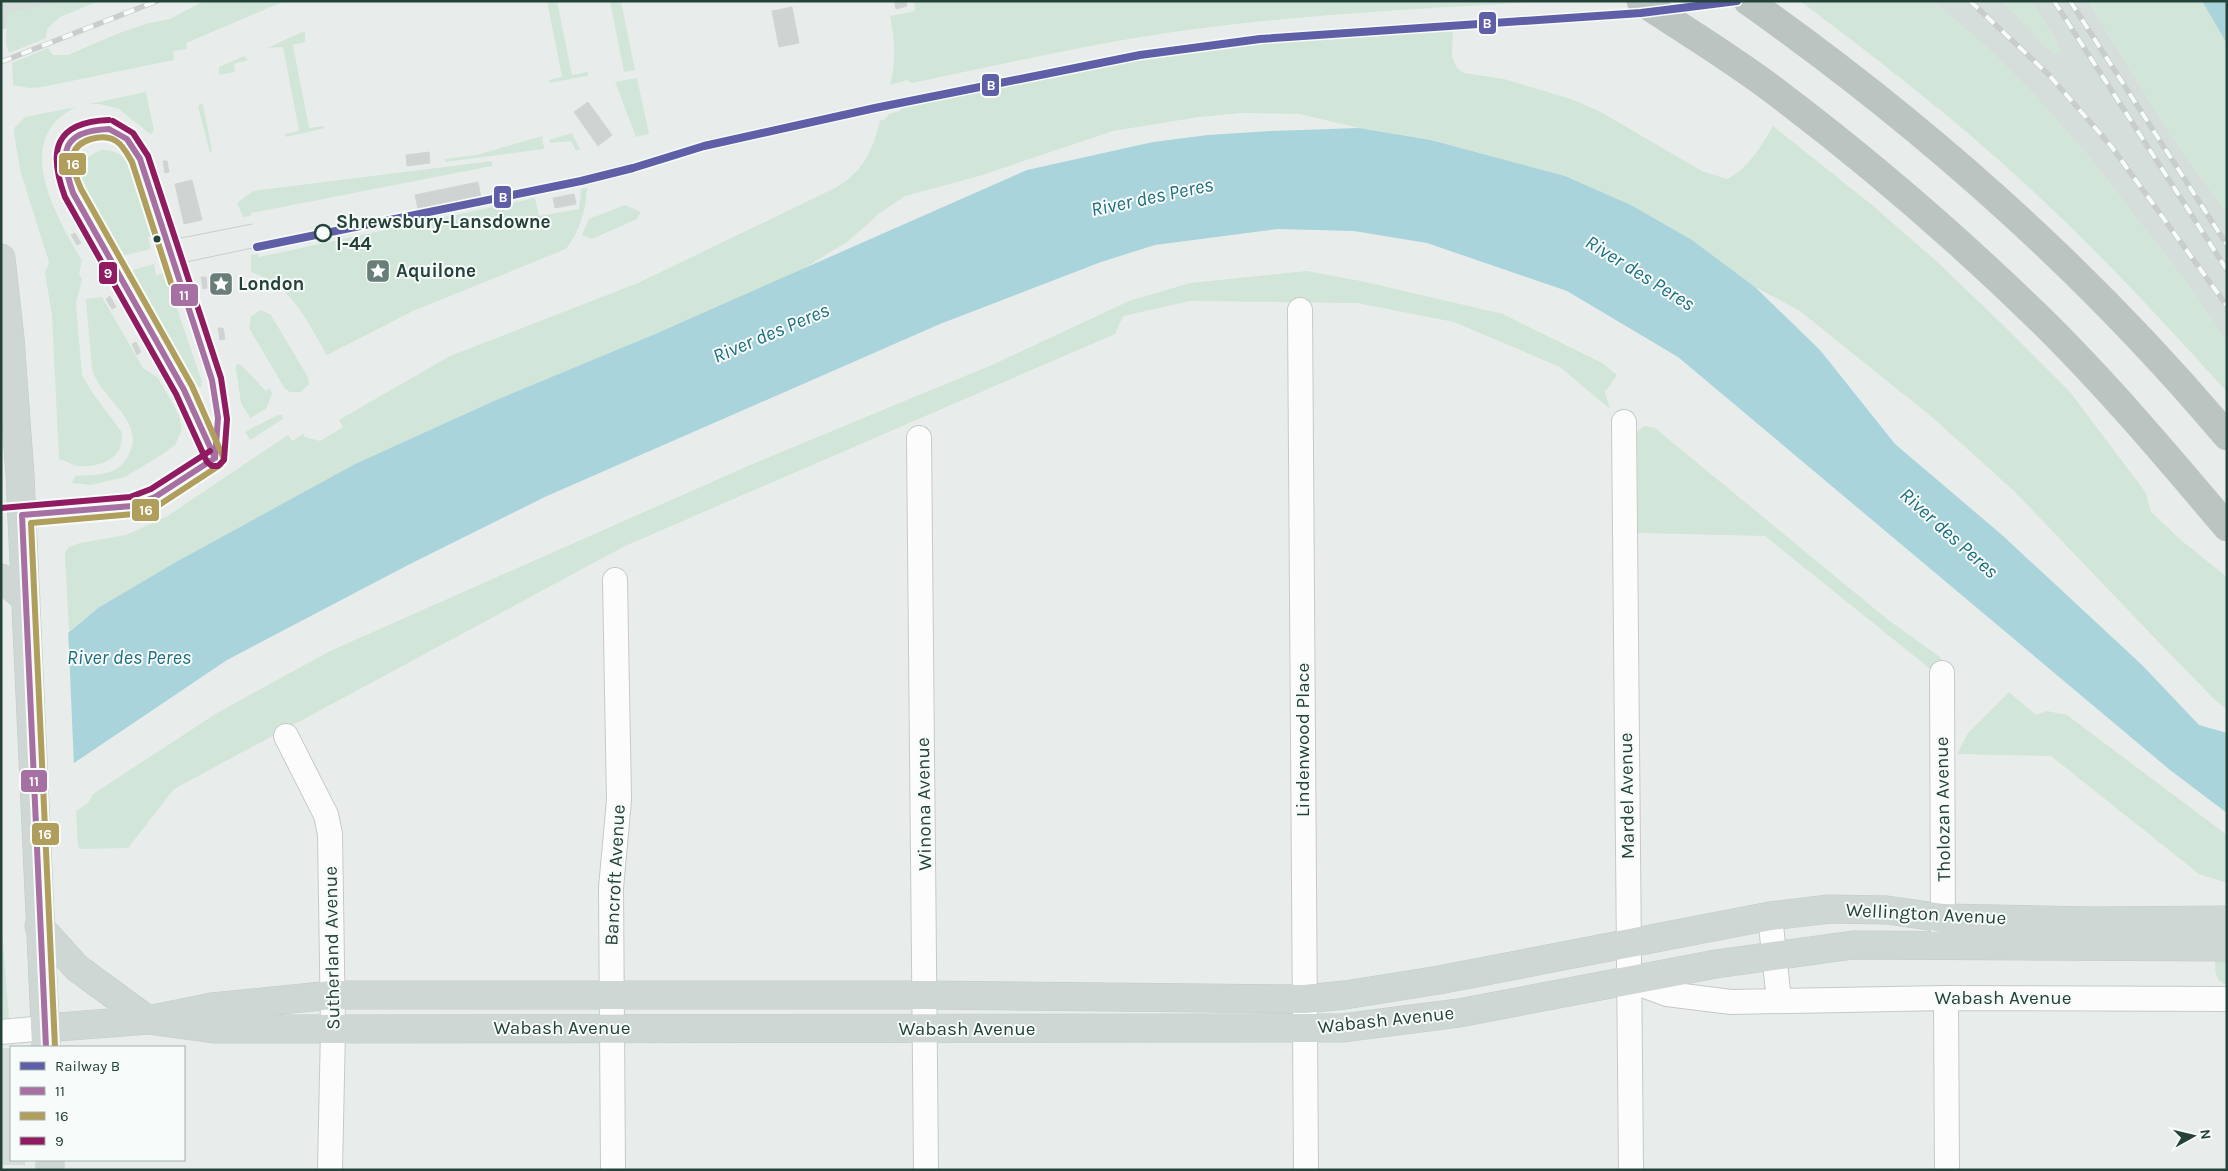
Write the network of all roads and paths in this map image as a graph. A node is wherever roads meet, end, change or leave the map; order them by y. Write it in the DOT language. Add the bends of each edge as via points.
graph roads {
  1 [pos="1641,1"];
  2 [pos="1748,1"];
  3 [pos="1,260"];
  4 [pos="1300,310"];
  5 [pos="10,338"];
  6 [pos="1,375"];
  7 [pos="1624,422"];
  8 [pos="2227,436"];
  9 [pos="920,438"];
  10 [pos="12,516"];
  11 [pos="2227,527"];
  12 [pos="1,578"];
  13 [pos="615,580"];
  14 [pos="26,599"];
  15 [pos="1942,673"];
  16 [pos="286,736"];
  17 [pos="1770,916"];
  18 [pos="1943,918"];
  19 [pos="2227,920"];
  20 [pos="39,926"];
  21 [pos="1628,944"];
  22 [pos="1943,945"];
  23 [pos="2227,947"];
  24 [pos="1774,955"];
  25 [pos="1629,980"];
  26 [pos="332,995"];
  27 [pos="612,995"];
  28 [pos="925,995"];
  29 [pos="1946,998"];
  30 [pos="1305,999"];
  31 [pos="2227,999"];
  32 [pos="1779,1001"];
  33 [pos="148,1020"];
  34 [pos="612,1028"];
  35 [pos="1305,1028"];
  36 [pos="333,1029"];
  37 [pos="925,1029"];
  38 [pos="1,1032"];
  39 [pos="45,1038"];
  40 [pos="330,1170"];
  41 [pos="613,1170"];
  42 [pos="926,1170"];
  43 [pos="1306,1170"];
  44 [pos="1631,1170"];
  45 [pos="1947,1170"];
  1 -- 11 [label="highway" via="1776,91 1967,249 2114,397"];
  2 -- 8 [label="highway" via="1894,112 1995,196 2072,268"];
  3 -- 5 [label="main road"];
  4 -- 30 [label="street, Lindenwood Place"];
  5 -- 6 [label="main road"];
  5 -- 10 [label="main road"];
  7 -- 21 [label="street, Mardel Avenue"];
  9 -- 28 [label="street, Winona Avenue"];
  10 -- 14 [label="main road"];
  12 -- 14 [label="main road"];
  13 -- 27 [label="street, Bancroft Avenue" via="619,800 611,888"];
  14 -- 20 [label="main road"];
  15 -- 18 [label="street, Tholozan Avenue"];
  16 -- 26 [label="street, Sutherland Avenue" via="329,824"];
  17 -- 18 [label="main road, Wellington Avenue" via="1828,909 1887,910"];
  17 -- 21 [label="main road, Wellington Avenue"];
  17 -- 24 [label="street"];
  18 -- 19 [label="main road, Wellington Avenue"];
  18 -- 22 [label="street, Tholozan Avenue"];
  20 -- 33 [label="main road" via="77,968"];
  20 -- 39 [label="main road"];
  21 -- 25 [label="street, Mardel Avenue"];
  21 -- 30 [label="main road, Wabash Avenue" via="1439,980"];
  22 -- 23 [label="main road, Wellington Avenue"];
  22 -- 24 [label="main road, Wellington Avenue" via="1853,945"];
  24 -- 25 [label="main road, Wellington Avenue"];
  24 -- 32 [label="street"];
  25 -- 32 [label="street, Wabash Avenue" via="1667,994 1731,1002"];
  25 -- 35 [label="main road, Wabash Avenue" via="1459,1013 1342,1028"];
  25 -- 44 [label="street, Mardel Avenue"];
  26 -- 27 [label="main road, Wabash Avenue"];
  26 -- 33 [label="main road, Wabash Avenue" via="212,1007"];
  26 -- 36 [label="street, Sutherland Avenue"];
  27 -- 28 [label="main road, Wabash Avenue"];
  27 -- 34 [label="street, Bancroft Avenue"];
  28 -- 30 [label="main road, Wabash Avenue"];
  28 -- 37 [label="street, Winona Avenue"];
  29 -- 31 [label="street, Wabash Avenue"];
  29 -- 32 [label="street, Wabash Avenue"];
  29 -- 45 [label="street"];
  30 -- 35 [label="street, Lindenwood Place"];
  33 -- 36 [label="main road, Wabash Avenue" via="214,1029"];
  33 -- 39 [label="main road, Wabash Avenue"];
  34 -- 36 [label="main road, Wabash Avenue"];
  34 -- 37 [label="main road, Wabash Avenue"];
  34 -- 41 [label="street, Bancroft Avenue"];
  35 -- 37 [label="main road, Wabash Avenue"];
  35 -- 43 [label="street, Lindenwood Place"];
  36 -- 40 [label="street, Sutherland Avenue"];
  37 -- 42 [label="street, Winona Avenue"];
  38 -- 39 [label="street, Wabash Avenue"];
}
